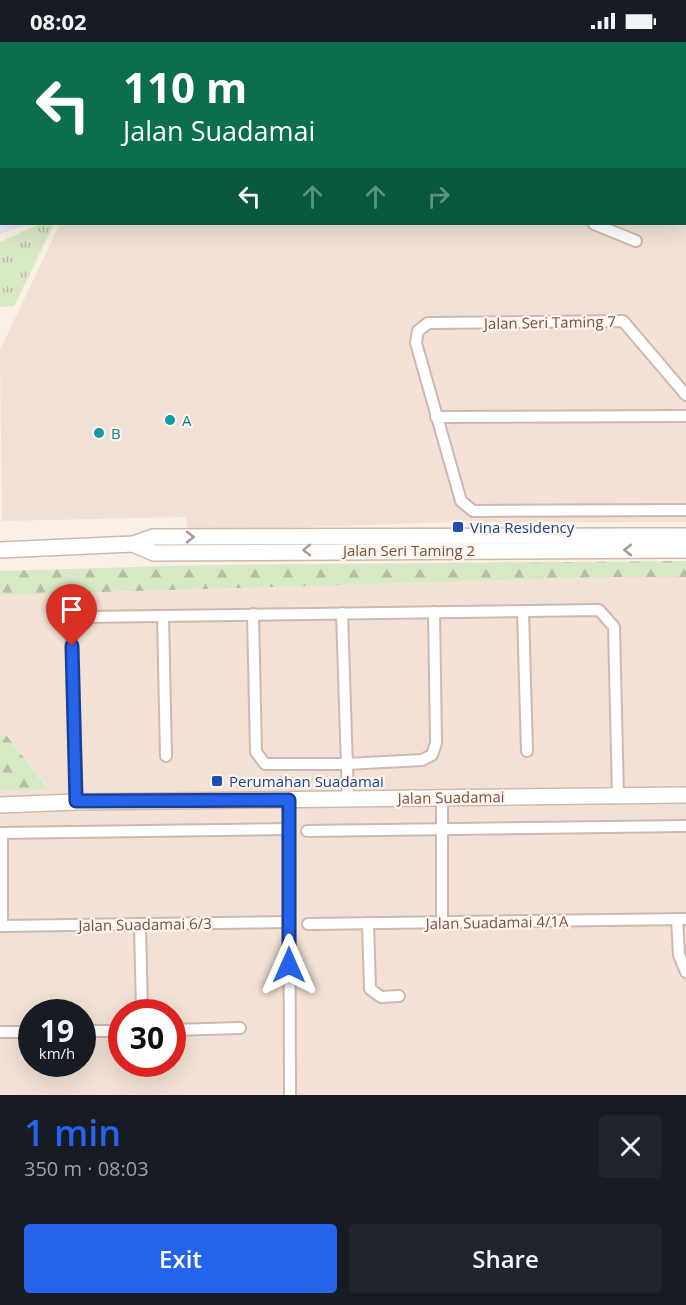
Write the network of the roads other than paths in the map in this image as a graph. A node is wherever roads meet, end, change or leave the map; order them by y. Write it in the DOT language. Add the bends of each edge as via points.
graph roads {
  1 [pos="602,225"];
  2 [pos="636,241"];
  3 [pos="686,395"];
  4 [pos="686,416"];
  5 [pos="436,417"];
  6 [pos="686,510"];
  7 [pos="686,536"];
  8 [pos="133,544"];
  9 [pos="0,550"];
  10 [pos="686,550"];
  11 [pos="523,611"];
  12 [pos="435,612"];
  13 [pos="342,613"];
  14 [pos="254,614"];
  15 [pos="163,616"];
  16 [pos="527,751"];
  17 [pos="166,756"];
  18 [pos="346,764"];
  19 [pos="686,795"];
  20 [pos="618,796"];
  21 [pos="442,797"];
  22 [pos="348,798"];
  23 [pos="289,800"];
  24 [pos="76,801"];
  25 [pos="0,805"];
  26 [pos="686,826"];
  27 [pos="442,828"];
  28 [pos="289,830"];
  29 [pos="307,831"];
  30 [pos="1,833"];
  31 [pos="681,919"];
  32 [pos="289,922"];
  33 [pos="368,923"];
  34 [pos="442,923"];
  35 [pos="308,924"];
  36 [pos="140,925"];
  37 [pos="1,926"];
  38 [pos="686,972"];
  39 [pos="399,996"];
  40 [pos="142,999"];
  41 [pos="240,1029"];
  42 [pos="186,1030"];
  43 [pos="0,1032"];
  44 [pos="18,1032"];
  45 [pos="290,1095"];
  1 -- 2 [label="street"];
  3 -- 5 [label="street, Jalan Seri Taming 7" via="623,321 428,323 418,331 416,343"];
  4 -- 5 [label="street"];
  5 -- 6 [label="street" via="461,501 473,511"];
  8 -- 7 [label="street, Jalan Seri Taming 2, one-way" via="153,537"];
  8 -- 9 [label="street, Jalan Seri Taming 2"];
  10 -- 8 [label="street, Jalan Seri Taming 2, one-way" via="154,553"];
  11 -- 12 [label="street"];
  11 -- 16 [label="street"];
  11 -- 20 [label="street" via="599,610 614,627"];
  12 -- 13 [label="street"];
  12 -- 18 [label="street" via="436,743 432,755 422,760"];
  13 -- 14 [label="street"];
  13 -- 18 [label="street"];
  14 -- 15 [label="street"];
  14 -- 18 [label="street" via="256,752 265,764"];
  15 -- 17 [label="street"];
  15 -- 24 [label="street" via="84,617 71,627"];
  18 -- 22 [label="street"];
  19 -- 20 [label="street, Jalan Suadamai"];
  20 -- 21 [label="street, Jalan Suadamai"];
  21 -- 22 [label="street, Jalan Suadamai"];
  21 -- 27 [label="street"];
  22 -- 23 [label="street, Jalan Suadamai"];
  23 -- 24 [label="street, Jalan Suadamai"];
  23 -- 28 [label="street"];
  24 -- 25 [label="street, Jalan Suadamai"];
  26 -- 27 [label="street"];
  27 -- 29 [label="street"];
  27 -- 34 [label="street"];
  28 -- 30 [label="street"];
  28 -- 32 [label="street"];
  30 -- 37 [label="street"];
  31 -- 34 [label="street, Jalan Suadamai 4/1A"];
  31 -- 38 [label="street" via="680,955"];
  32 -- 36 [label="street, Jalan Suadamai 6/3"];
  32 -- 45 [label="street"];
  33 -- 34 [label="street, Jalan Suadamai 4/1A"];
  33 -- 35 [label="street, Jalan Suadamai 4/1A"];
  33 -- 39 [label="street" via="370,989 381,997"];
  36 -- 37 [label="street, Jalan Suadamai 6/3"];
  36 -- 40 [label="street"];
  41 -- 42 [label="street"];
  43 -- 44 [label="street"];
}
